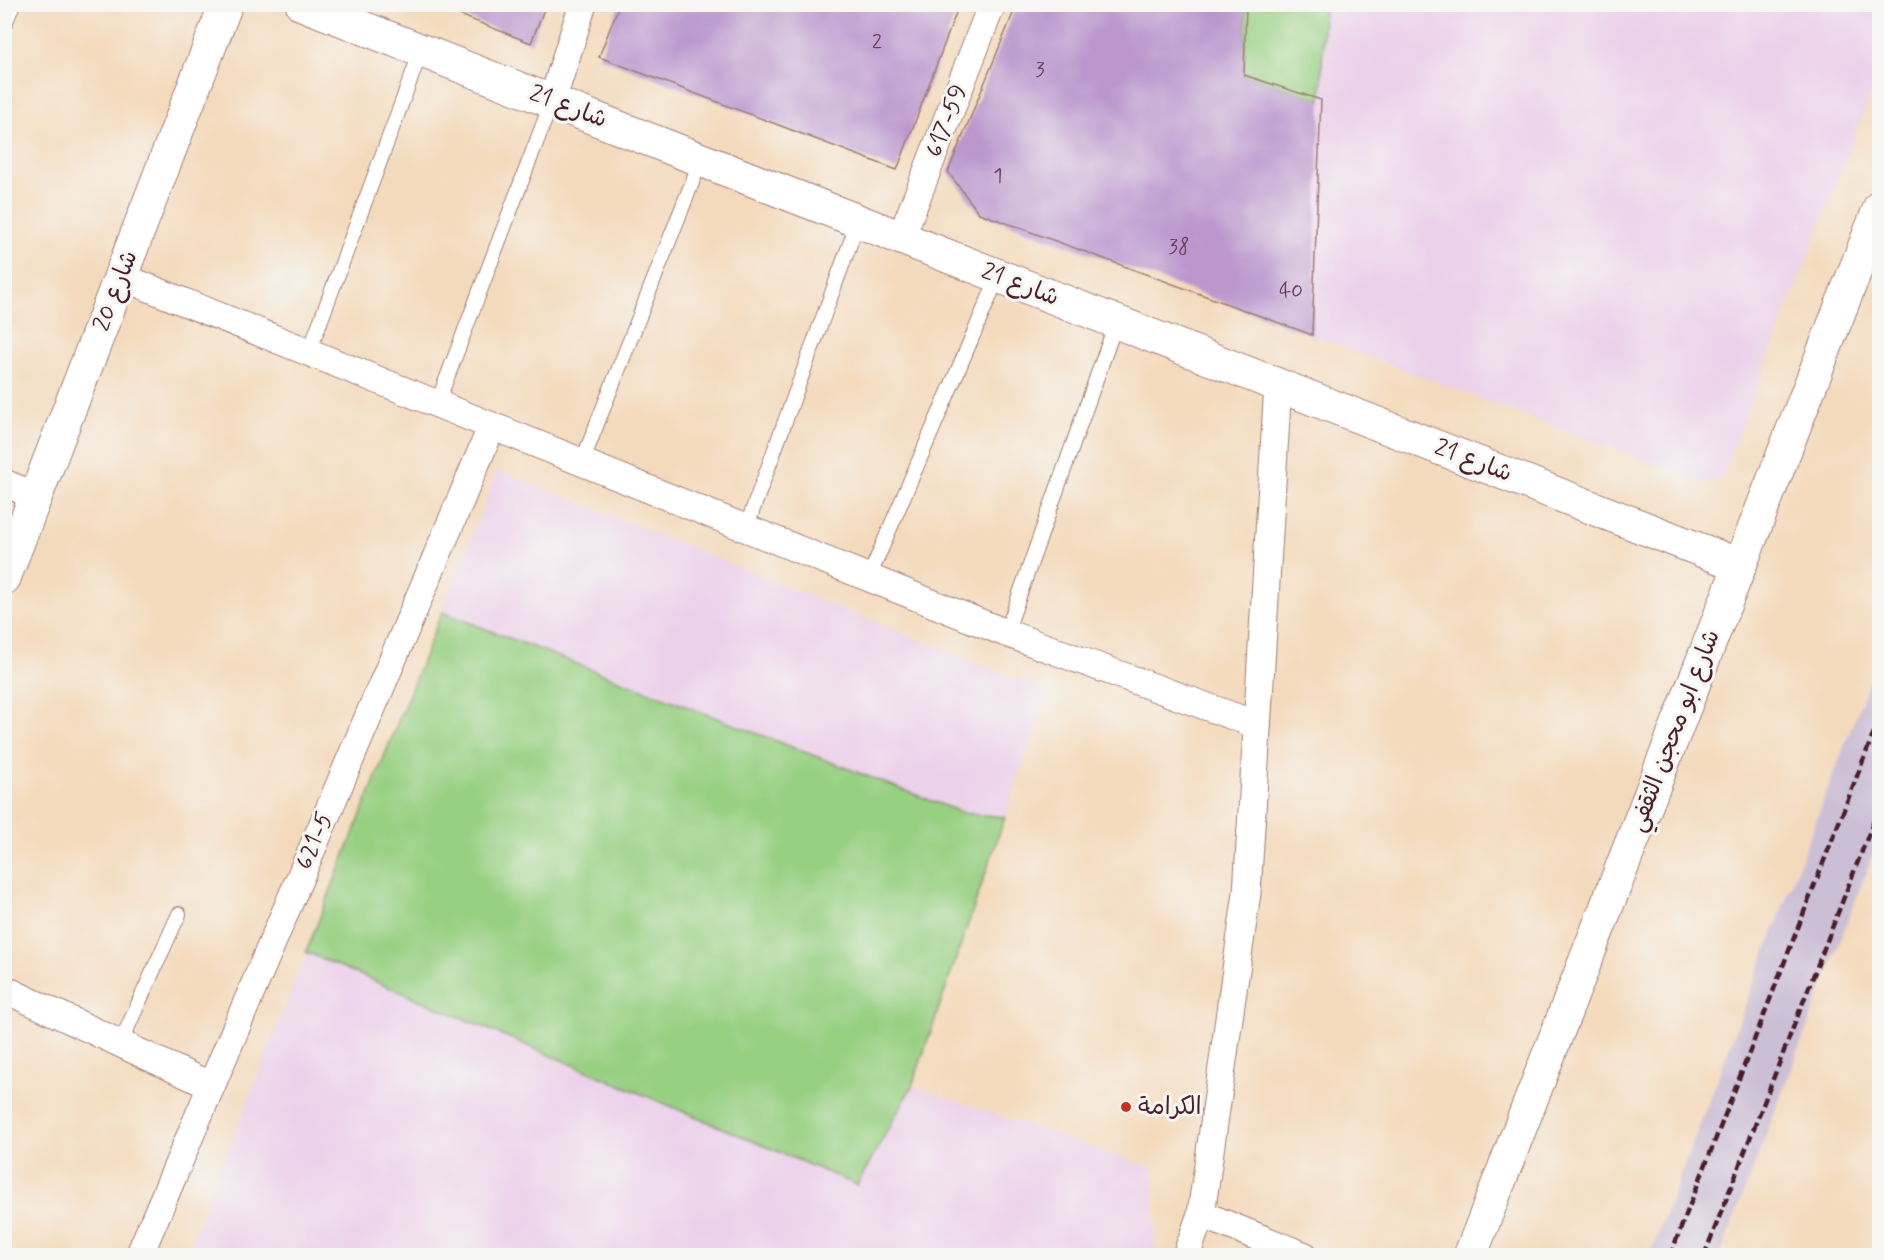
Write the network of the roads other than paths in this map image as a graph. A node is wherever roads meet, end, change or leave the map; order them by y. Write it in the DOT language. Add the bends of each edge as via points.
graph roads {
  1 [pos="13,4"];
  2 [pos="226,4"];
  3 [pos="302,4"];
  4 [pos="583,4"];
  5 [pos="992,4"];
  6 [pos="4,26"];
  7 [pos="421,51"];
  8 [pos="552,101"];
  9 [pos="700,160"];
  10 [pos="1880,207"];
  11 [pos="858,222"];
  12 [pos="901,238"];
  13 [pos="122,277"];
  14 [pos="998,277"];
  15 [pos="1116,323"];
  16 [pos="309,352"];
  17 [pos="1278,386"];
  18 [pos="437,404"];
  19 [pos="492,426"];
  20 [pos="582,462"];
  21 [pos="4,483"];
  22 [pos="36,496"];
  23 [pos="746,528"];
  24 [pos="1739,565"];
  25 [pos="868,577"];
  26 [pos="4,578"];
  27 [pos="1006,633"];
  28 [pos="1257,725"];
  29 [pos="179,914"];
  30 [pos="4,989"];
  31 [pos="120,1044"];
  32 [pos="211,1086"];
  33 [pos="1201,1214"];
  34 [pos="139,1256"];
  35 [pos="1186,1256"];
  36 [pos="1305,1256"];
  37 [pos="1470,1256"];
  1 -- 6 [label="lane"];
  2 -- 13 [label="street, شارع 20"];
  3 -- 7 [label="street, شارع 21"];
  4 -- 8 [label="street"];
  5 -- 12 [label="street, 617-59"];
  7 -- 8 [label="street, شارع 21"];
  7 -- 16 [label="lane"];
  8 -- 9 [label="street, شارع 21"];
  8 -- 18 [label="lane"];
  9 -- 11 [label="street, شارع 21"];
  9 -- 20 [label="lane"];
  10 -- 24 [label="street, شارع ابو محجن الثقفي"];
  11 -- 12 [label="street, شارع 21"];
  11 -- 23 [label="lane"];
  12 -- 14 [label="street, شارع 21"];
  13 -- 16 [label="street"];
  13 -- 22 [label="street, شارع 20"];
  14 -- 15 [label="street, شارع 21"];
  14 -- 25 [label="lane"];
  15 -- 17 [label="street, شارع 21"];
  15 -- 27 [label="lane"];
  16 -- 18 [label="street"];
  17 -- 24 [label="street, شارع 21"];
  17 -- 28 [label="street"];
  18 -- 19 [label="street"];
  19 -- 20 [label="street"];
  19 -- 32 [label="street, 621-5"];
  20 -- 23 [label="street"];
  21 -- 22 [label="street"];
  22 -- 26 [label="street, شارع 20"];
  23 -- 25 [label="street"];
  24 -- 37 [label="street, شارع ابو محجن الثقفي"];
  25 -- 27 [label="street"];
  27 -- 28 [label="street"];
  28 -- 33 [label="street" via="1247,893"];
  29 -- 31 [label="lane"];
  30 -- 31 [label="street"];
  31 -- 32 [label="street"];
  32 -- 34 [label="street, 621-5"];
  33 -- 35 [label="street"];
  33 -- 36 [label="street"];
}
